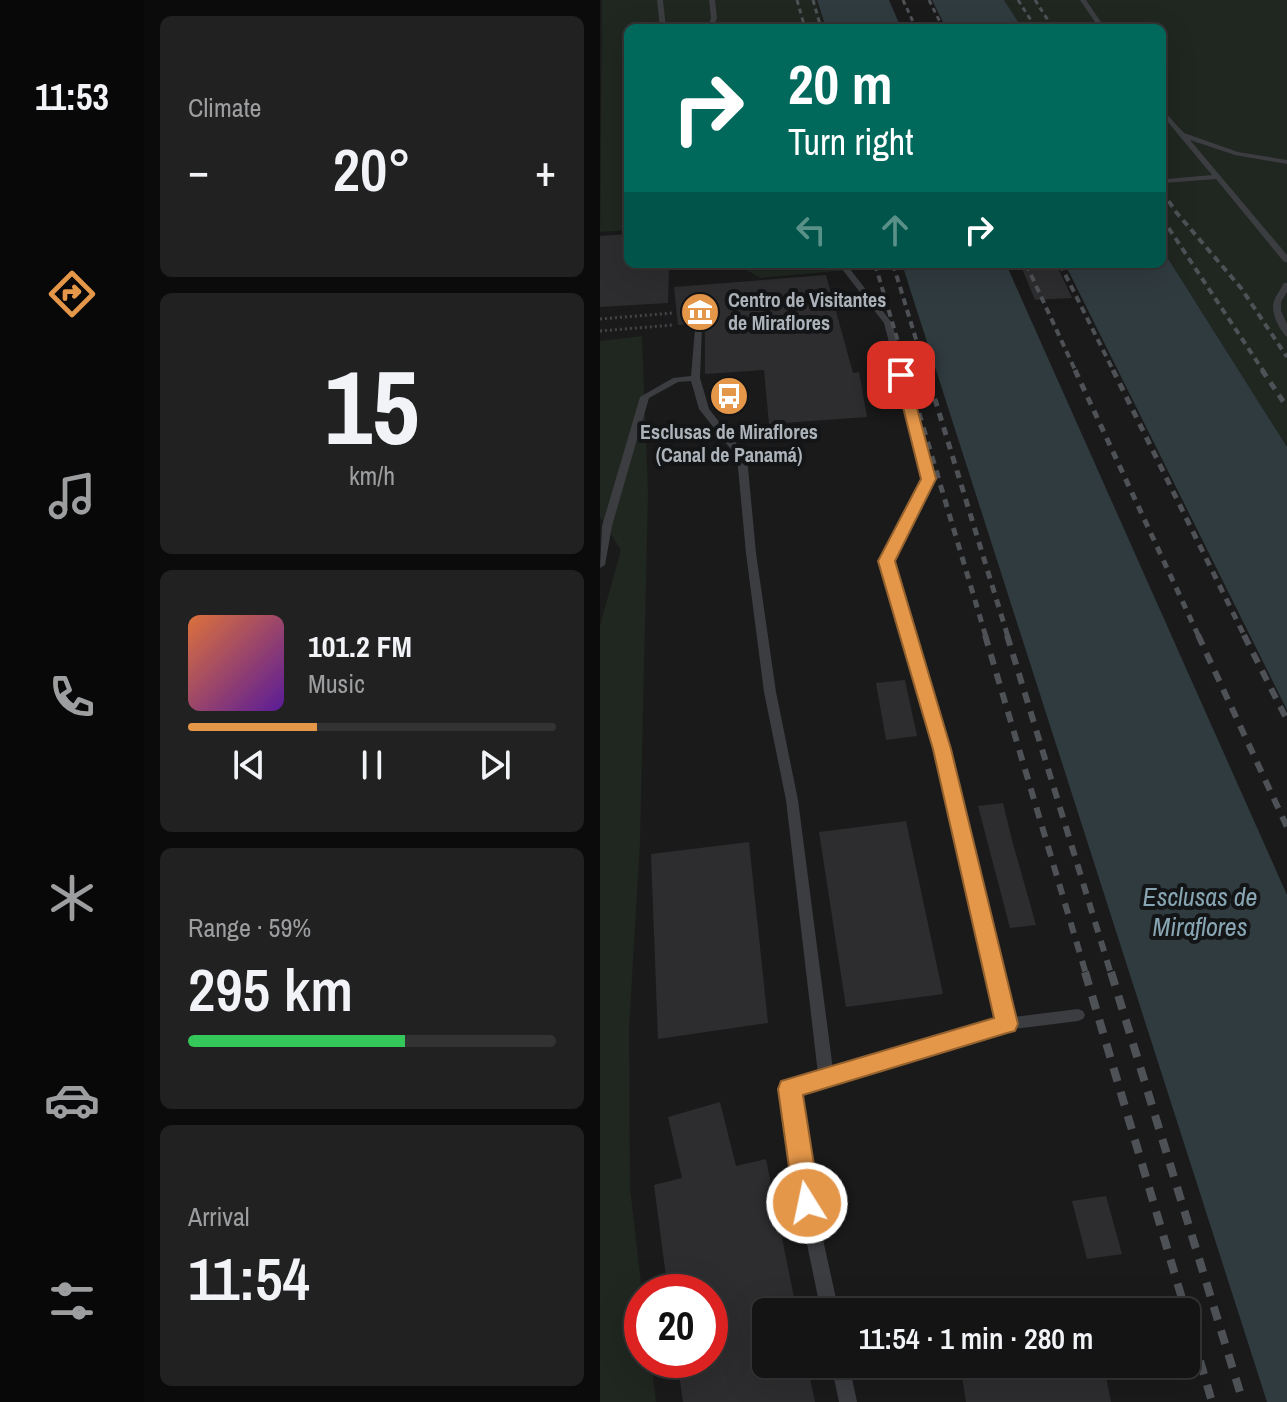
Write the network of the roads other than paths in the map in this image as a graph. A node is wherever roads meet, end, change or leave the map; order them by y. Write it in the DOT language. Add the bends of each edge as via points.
graph roads {
  1 [pos="660,0"];
  2 [pos="712,0"];
  3 [pos="1083,0"];
  4 [pos="663,24"];
  5 [pos="714,24"];
  6 [pos="1099,24"];
  7 [pos="1166,116"];
  8 [pos="1180,133"];
  9 [pos="1287,162"];
  10 [pos="1219,177"];
  11 [pos="1167,181"];
  12 [pos="1287,260"];
  13 [pos="845,268"];
  14 [pos="1287,285"];
  15 [pos="699,329"];
  16 [pos="1287,334"];
  17 [pos="695,378"];
  18 [pos="600,565"];
  19 [pos="1078,1015"];
  20 [pos="1007,1024"];
  21 [pos="826,1079"];
  22 [pos="827,1298"];
  23 [pos="843,1378"];
  24 [pos="848,1402"];
  1 -- 4 [label="lane"];
  2 -- 5 [label="lane"];
  3 -- 6 [label="lane"];
  7 -- 8 [label="lane"];
  8 -- 9 [label="lane" via="1237,154"];
  8 -- 10 [label="lane"];
  10 -- 11 [label="lane"];
  10 -- 12 [label="lane"];
  13 -- 20 [label="lane" via="888,323 929,479 886,561 942,749"];
  14 -- 16 [label="lane" via="1277,311"];
  15 -- 17 [label="lane"];
  17 -- 18 [label="lane" via="676,380 645,397"];
  17 -- 21 [label="lane" via="709,418 742,457"];
  19 -- 20 [label="lane"];
  20 -- 21 [label="lane"];
  21 -- 22 [label="lane" via="790,1089 801,1176"];
  23 -- 24 [label="lane"];
}
